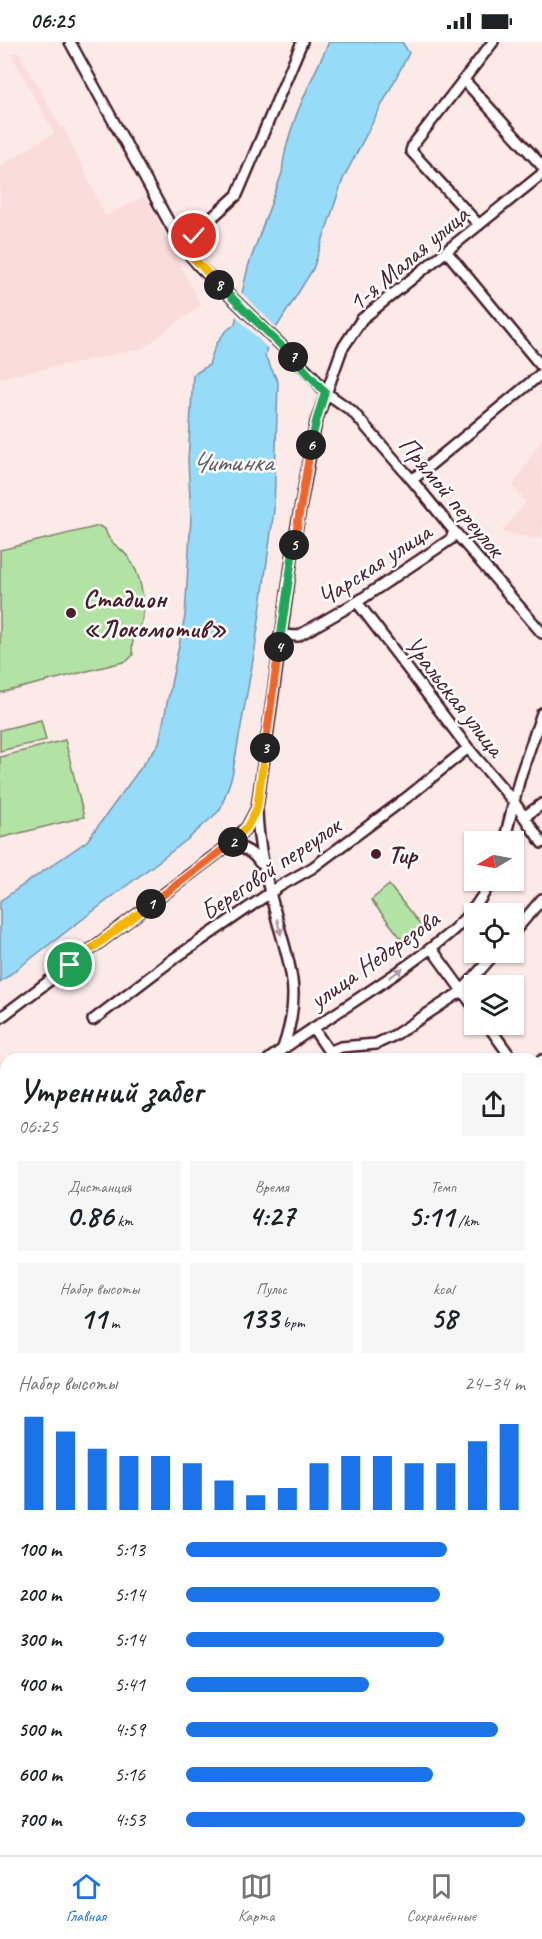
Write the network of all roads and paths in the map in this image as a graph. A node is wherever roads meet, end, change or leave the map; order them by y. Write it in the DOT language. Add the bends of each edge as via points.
graph roads {
  1 [pos="70,42"];
  2 [pos="302,42"];
  3 [pos="493,42"];
  4 [pos="464,80"];
  5 [pos="542,166"];
  6 [pos="542,174"];
  7 [pos="479,225"];
  8 [pos="185,249"];
  9 [pos="446,251"];
  10 [pos="542,367"];
  11 [pos="542,373"];
  12 [pos="325,392"];
  13 [pos="412,480"];
  14 [pos="454,531"];
  15 [pos="357,602"];
  16 [pos="542,633"];
  17 [pos="280,635"];
  18 [pos="542,712"];
  19 [pos="468,748"];
  20 [pos="514,802"];
  21 [pos="542,804"];
  22 [pos="257,808"];
  23 [pos="524,817"];
  24 [pos="507,831"];
  25 [pos="542,843"];
  26 [pos="231,844"];
  27 [pos="263,869"];
  28 [pos="486,891"];
  29 [pos="270,894"];
  30 [pos="542,899"];
  31 [pos="524,920"];
  32 [pos="431,948"];
  33 [pos="486,963"];
  34 [pos="462,991"];
  35 [pos="464,994"];
  36 [pos="0,1018"];
  37 [pos="93,1020"];
  38 [pos="313,1028"];
  39 [pos="495,1035"];
  40 [pos="283,1048"];
  41 [pos="277,1053"];
  42 [pos="331,1053"];
  43 [pos="334,1053"];
  44 [pos="508,1053"];
  1 -- 8 [label="street, Прямой переулок"];
  2 -- 8 [label="street" via="237,195 218,210"];
  3 -- 4 [label="street"];
  4 -- 5 [label="street"];
  4 -- 7 [label="street" via="411,151"];
  6 -- 7 [label="street, 1-я Малая улица"];
  7 -- 9 [label="street, 1-я Малая улица"];
  8 -- 12 [label="street, Прямой переулок"];
  9 -- 10 [label="street"];
  9 -- 12 [label="street, 1-я Малая улица" via="362,319 342,349"];
  11 -- 13 [label="street"];
  12 -- 13 [label="street, Прямой переулок" via="352,411"];
  12 -- 17 [label="street, 1-я Малая улица" via="305,478"];
  13 -- 14 [label="street, Прямой переулок"];
  14 -- 15 [label="street, Чарская улица" via="451,539"];
  14 -- 16 [label="street, Прямой переулок"];
  15 -- 17 [label="street, Чарская улица" via="298,636"];
  15 -- 19 [label="street, Уральская улица"];
  17 -- 22 [label="street, 1-я Малая улица"];
  18 -- 20 [label="street"];
  19 -- 20 [label="street, Уральская улица"];
  19 -- 29 [label="street, Береговой переулок" via="312,868"];
  20 -- 23 [label="street, Уральская улица"];
  20 -- 24 [label="street"];
  21 -- 23 [label="street"];
  22 -- 26 [label="street" via="247,827"];
  22 -- 27 [label="street"];
  23 -- 25 [label="street, Уральская улица"];
  26 -- 27 [label="street" via="255,855"];
  26 -- 36 [label="street"];
  27 -- 29 [label="street"];
  28 -- 32 [label="street, улица Недорезова" via="466,918"];
  29 -- 37 [label="street, Береговой переулок"];
  29 -- 40 [label="street, one-way" via="293,992 290,1028"];
  30 -- 31 [label="street"];
  32 -- 34 [label="street"];
  38 -- 32 [label="street, улица Недорезова, one-way"];
  33 -- 34 [label="street"];
  34 -- 35 [label="street"];
  34 -- 43 [label="street" via="395,1035 376,1044 341,1047"];
  38 -- 40 [label="street, улица Недорезова"];
  38 -- 42 [label="street"];
  39 -- 44 [label="street"];
  40 -- 41 [label="street, улица Недорезова"];
}
